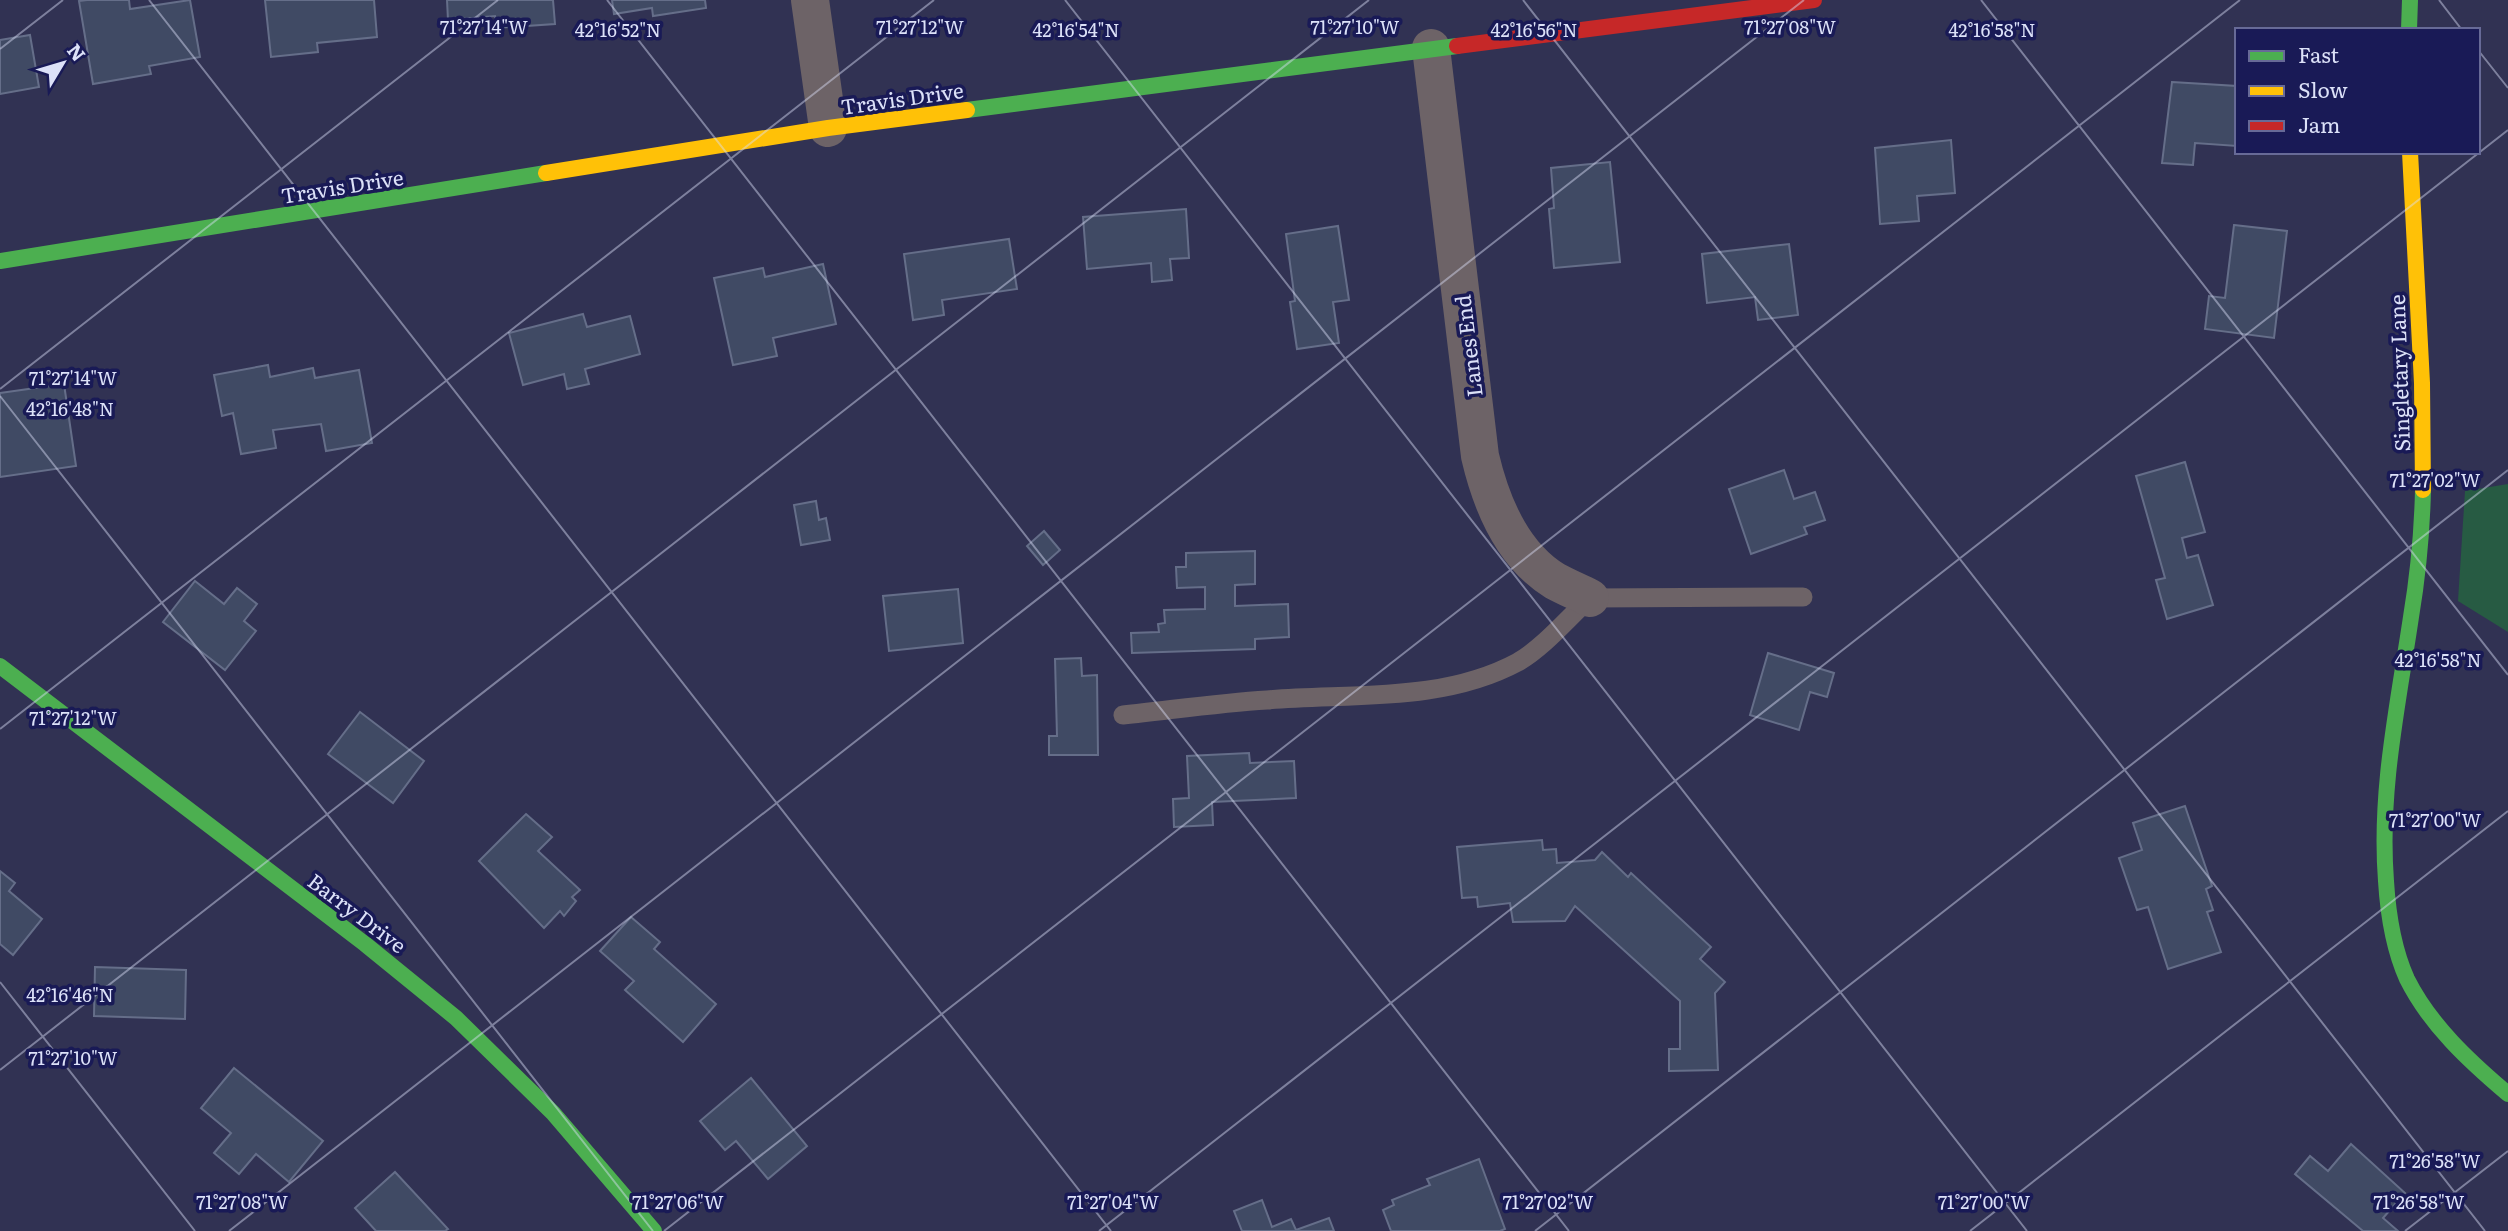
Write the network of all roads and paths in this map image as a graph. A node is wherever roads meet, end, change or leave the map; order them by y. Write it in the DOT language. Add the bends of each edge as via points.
graph roads {
  1 [pos="810,0"];
  2 [pos="1814,0"];
  3 [pos="2410,0"];
  4 [pos="2409,28"];
  5 [pos="1431,48"];
  6 [pos="828,128"];
  7 [pos="2410,154"];
  8 [pos="0,261"];
  9 [pos="1803,597"];
  10 [pos="1590,598"];
  11 [pos="0,666"];
  12 [pos="1123,715"];
  13 [pos="2508,1094"];
  14 [pos="654,1231"];
  1 -- 6 [label="street"];
  2 -- 5 [label="street, Travis Drive"];
  3 -- 4 [label="street"];
  5 -- 6 [label="street, Travis Drive"];
  5 -- 10 [label="street, Lanes End" via="1478,442 1488,490 1524,555 1553,580"];
  6 -- 8 [label="street, Travis Drive"];
  7 -- 13 [label="street, Singletary Lane" via="2422,519 2419,564 2385,773 2382,865 2396,947 2408,979 2451,1042"];
  9 -- 10 [label="lane"];
  10 -- 12 [label="lane" via="1520,660 1485,677 1446,687 1266,699"];
  11 -- 14 [label="street, Barry Drive" via="438,1003 552,1113"];
}
